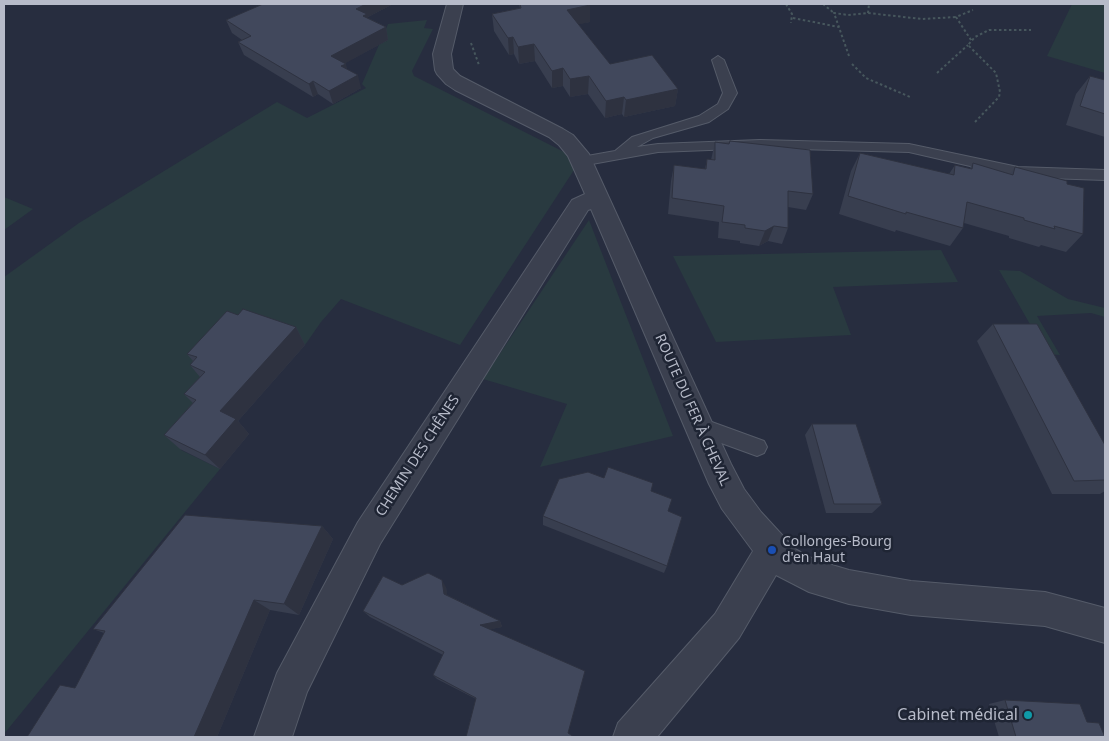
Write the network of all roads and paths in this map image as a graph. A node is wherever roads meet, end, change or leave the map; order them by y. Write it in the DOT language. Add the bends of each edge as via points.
graph roads {
  1 [pos="455,4"];
  2 [pos="786,4"];
  3 [pos="823,4"];
  4 [pos="869,4"];
  5 [pos="972,10"];
  6 [pos="834,13"];
  7 [pos="868,13"];
  8 [pos="956,17"];
  9 [pos="792,18"];
  10 [pos="791,23"];
  11 [pos="839,27"];
  12 [pos="1031,30"];
  13 [pos="470,39"];
  14 [pos="971,40"];
  15 [pos="968,45"];
  16 [pos="849,56"];
  17 [pos="718,60"];
  18 [pos="852,64"];
  19 [pos="481,67"];
  20 [pos="937,73"];
  21 [pos="912,96"];
  22 [pos="975,122"];
  23 [pos="618,156"];
  24 [pos="582,161"];
  25 [pos="1105,175"];
  26 [pos="597,197"];
  27 [pos="698,426"];
  28 [pos="757,447"];
  29 [pos="772,550"];
  30 [pos="1105,626"];
  31 [pos="273,737"];
  32 [pos="632,737"];
  1 -- 24 [label="street, ROUTE DU FER À CHEVAL" via="442,54 447,75 462,86 556,133 573,147"];
  2 -- 9 [label="path"];
  3 -- 6 [label="path"];
  4 -- 7 [label="path"];
  5 -- 8 [label="path"];
  6 -- 7 [label="path"];
  6 -- 11 [label="path"];
  7 -- 8 [label="path" via="922,19"];
  8 -- 14 [label="path"];
  9 -- 10 [label="path"];
  9 -- 11 [label="path"];
  11 -- 16 [label="path"];
  12 -- 14 [label="path" via="989,30"];
  13 -- 19 [label="path"];
  14 -- 15 [label="path"];
  15 -- 20 [label="path"];
  15 -- 22 [label="path" via="996,73 1000,92"];
  17 -- 23 [label="lane" via="730,93 723,106 704,119 637,140"];
  18 -- 21 [label="path" via="866,78"];
  23 -- 24 [label="lane"];
  23 -- 25 [label="lane" via="658,148 760,144 909,148 1018,172"];
  24 -- 26 [label="street, ROUTE DU FER À CHEVAL"];
  26 -- 27 [label="street, ROUTE DU FER À CHEVAL"];
  26 -- 31 [label="street, CHEMIN DES CHÊNES" via="580,205 369,533 290,686"];
  27 -- 28 [label="lane"];
  27 -- 29 [label="street, ROUTE DU FER À CHEVAL" via="733,499"];
  29 -- 30 [label="street, ROUTE DU FER À CHEVAL" via="796,569 850,587 910,598 1045,609"];
  29 -- 32 [label="street" via="728,626"];
}
